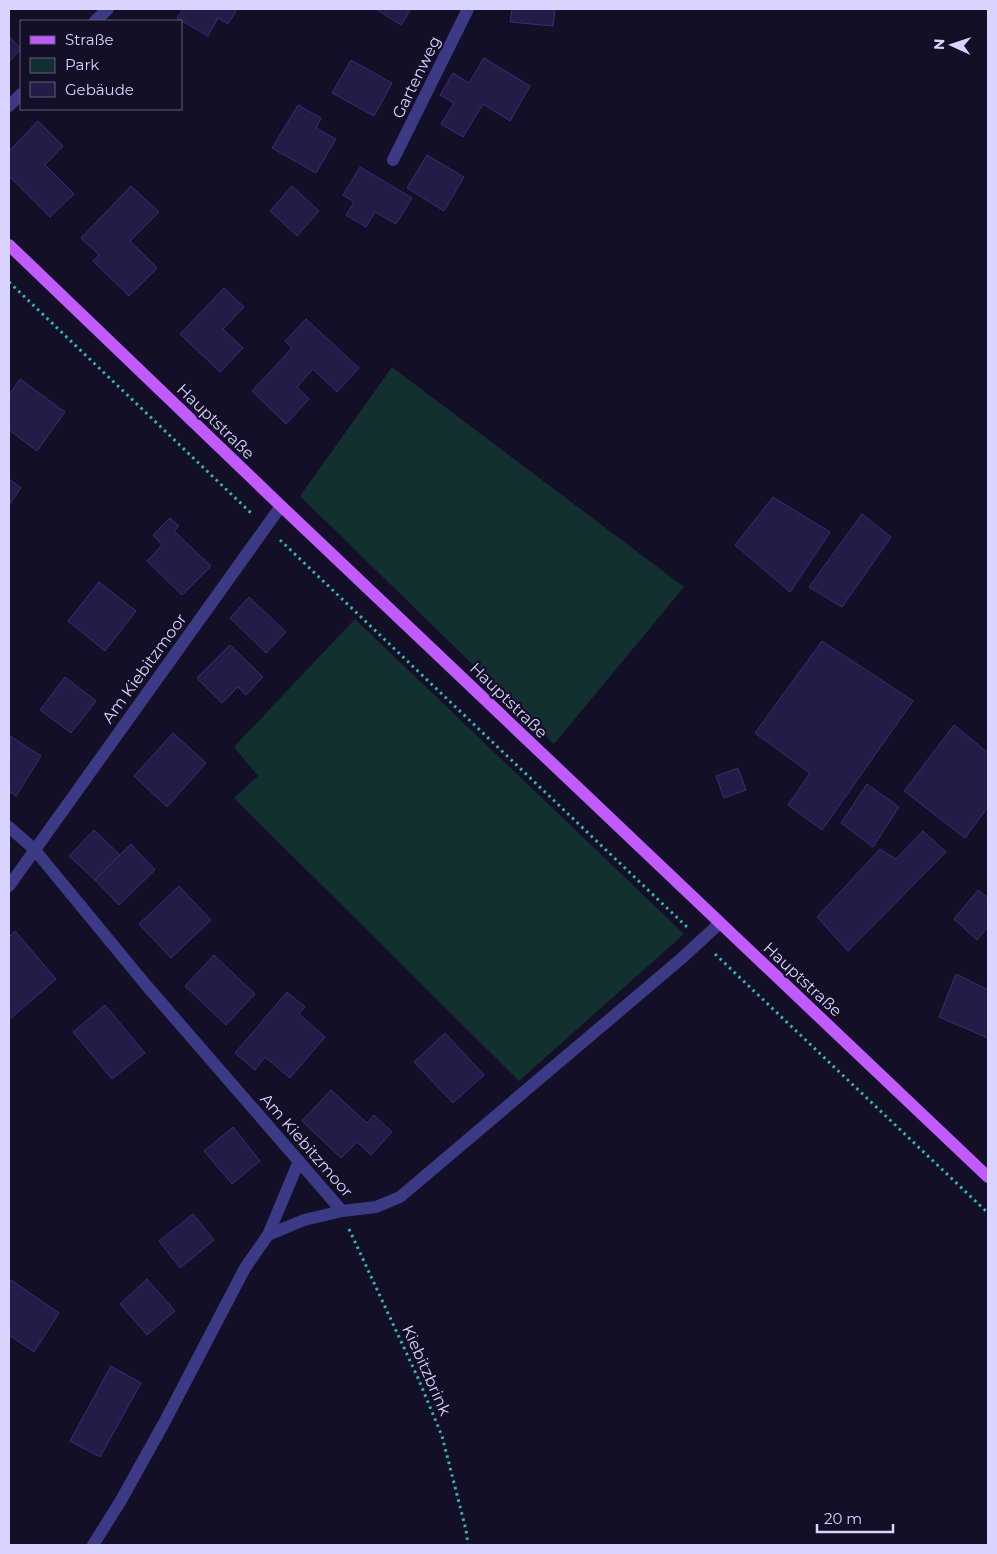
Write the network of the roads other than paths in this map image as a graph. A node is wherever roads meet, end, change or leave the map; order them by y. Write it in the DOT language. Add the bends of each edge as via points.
graph roads {
  1 [pos="108,9"];
  2 [pos="468,9"];
  3 [pos="96,20"];
  4 [pos="20,95"];
  5 [pos="9,106"];
  6 [pos="393,160"];
  7 [pos="9,245"];
  8 [pos="281,506"];
  9 [pos="9,827"];
  10 [pos="34,849"];
  11 [pos="9,886"];
  12 [pos="720,923"];
  13 [pos="299,1161"];
  14 [pos="988,1177"];
  15 [pos="342,1211"];
  16 [pos="268,1235"];
  17 [pos="92,1545"];
  1 -- 3 [label="street"];
  2 -- 6 [label="street, Gartenweg"];
  4 -- 5 [label="street"];
  7 -- 8 [label="main road, Hauptstraße"];
  8 -- 10 [label="street, Am Kiebitzmoor"];
  8 -- 12 [label="main road, Hauptstraße"];
  9 -- 10 [label="street, Am Kiebitzmoor"];
  10 -- 11 [label="street, Am Kiebitzmoor"];
  10 -- 13 [label="street, Am Kiebitzmoor" via="146,985"];
  12 -- 14 [label="main road, Hauptstraße"];
  12 -- 15 [label="street, Am Kiebitzmoor" via="400,1196 376,1207"];
  13 -- 15 [label="street, Am Kiebitzmoor"];
  13 -- 16 [label="street"];
  15 -- 16 [label="street" via="304,1220"];
  16 -- 17 [label="street" via="245,1268 164,1423"];
}
